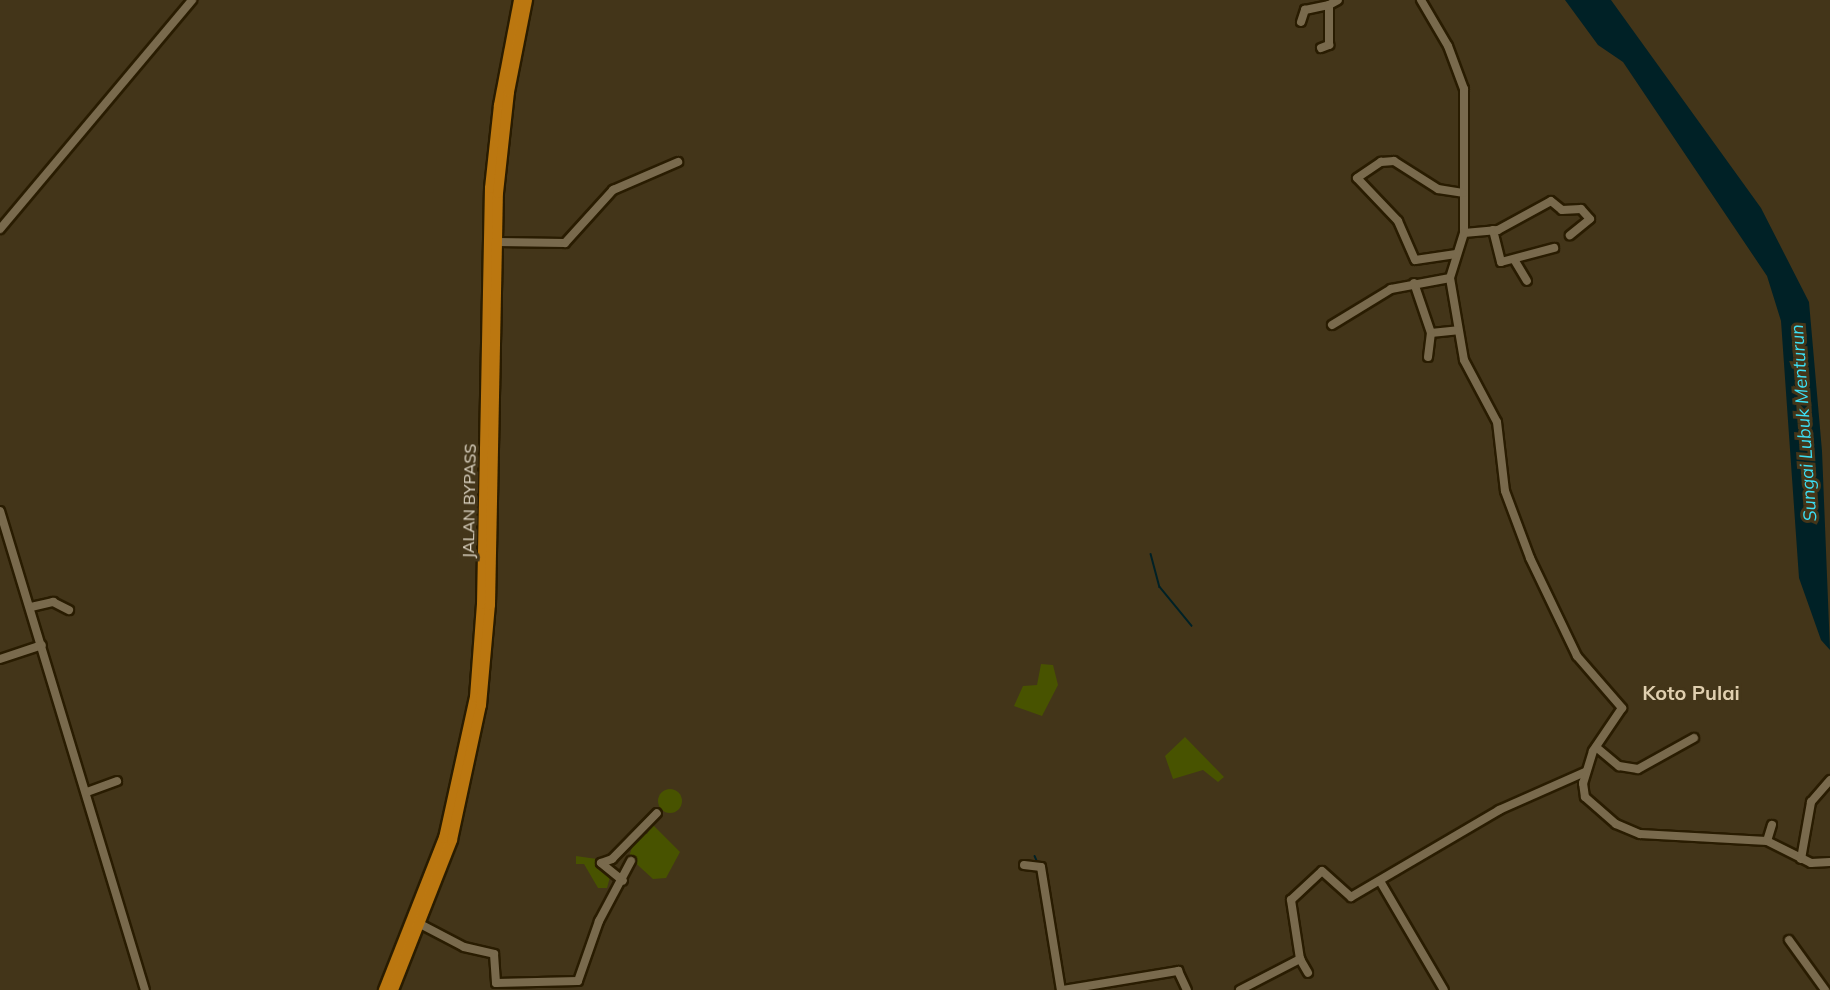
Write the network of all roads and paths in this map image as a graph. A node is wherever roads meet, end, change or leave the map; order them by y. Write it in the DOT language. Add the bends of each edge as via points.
graph roads {
  1 [pos="192,0"];
  2 [pos="519,0"];
  3 [pos="527,0"];
  4 [pos="1338,0"];
  5 [pos="1421,0"];
  6 [pos="1329,5"];
  7 [pos="1300,22"];
  8 [pos="1321,48"];
  9 [pos="678,162"];
  10 [pos="1464,193"];
  11 [pos="0,229"];
  12 [pos="1493,230"];
  13 [pos="1464,233"];
  14 [pos="1570,235"];
  15 [pos="497,242"];
  16 [pos="1554,248"];
  17 [pos="1456,254"];
  18 [pos="1515,261"];
  19 [pos="1450,278"];
  20 [pos="1527,281"];
  21 [pos="1414,283"];
  22 [pos="491,314"];
  23 [pos="1332,325"];
  24 [pos="1458,330"];
  25 [pos="1431,333"];
  26 [pos="1428,357"];
  27 [pos="0,511"];
  28 [pos="31,607"];
  29 [pos="69,610"];
  30 [pos="42,645"];
  31 [pos="0,658"];
  32 [pos="1694,738"];
  33 [pos="1596,747"];
  34 [pos="1585,772"];
  35 [pos="1830,780"];
  36 [pos="117,781"];
  37 [pos="87,792"];
  38 [pos="657,813"];
  39 [pos="1772,825"];
  40 [pos="1767,841"];
  41 [pos="1801,859"];
  42 [pos="631,861"];
  43 [pos="1830,862"];
  44 [pos="1024,865"];
  45 [pos="622,881"];
  46 [pos="1380,881"];
  47 [pos="423,925"];
  48 [pos="1789,940"];
  49 [pos="1300,959"];
  50 [pos="1308,973"];
  51 [pos="496,986"];
  52 [pos="560,986"];
  53 [pos="530,987"];
  54 [pos="1107,987"];
  55 [pos="145,990"];
  56 [pos="384,990"];
  57 [pos="393,990"];
  58 [pos="1062,990"];
  59 [pos="1187,990"];
  60 [pos="1240,990"];
  61 [pos="1444,990"];
  62 [pos="1825,990"];
  1 -- 11 [label="street"];
  2 -- 22 [label="highway, JALAN BYPASS" via="495,133"];
  3 -- 15 [label="highway, JALAN BYPASS" via="506,115"];
  4 -- 6 [label="street"];
  5 -- 10 [label="street" via="1463,80"];
  6 -- 7 [label="street" via="1305,10"];
  6 -- 8 [label="street" via="1330,42"];
  9 -- 15 [label="street" via="613,190 565,243"];
  10 -- 13 [label="street"];
  10 -- 17 [label="street" via="1441,190 1394,161 1382,162 1357,178 1398,221 1415,260"];
  12 -- 13 [label="street"];
  12 -- 14 [label="street" via="1551,201 1562,210 1581,209 1590,219"];
  12 -- 18 [label="street" via="1500,260"];
  13 -- 17 [label="street"];
  15 -- 22 [label="highway, JALAN BYPASS"];
  16 -- 18 [label="street"];
  17 -- 19 [label="street"];
  18 -- 20 [label="street"];
  19 -- 21 [label="street"];
  19 -- 24 [label="street"];
  21 -- 23 [label="street" via="1376,296"];
  21 -- 25 [label="street"];
  22 -- 47 [label="highway, JALAN BYPASS" via="485,675 471,768"];
  22 -- 56 [label="highway, JALAN BYPASS" via="482,604 475,697 444,838"];
  24 -- 25 [label="street"];
  24 -- 33 [label="street" via="1469,374 1497,422 1505,491 1530,558 1577,656 1621,705 1619,716"];
  25 -- 26 [label="street"];
  27 -- 28 [label="street"];
  28 -- 29 [label="street" via="53,603"];
  28 -- 30 [label="street"];
  30 -- 31 [label="street"];
  30 -- 37 [label="street"];
  32 -- 33 [label="street" via="1638,770 1619,766"];
  33 -- 34 [label="street"];
  34 -- 40 [label="street" via="1587,799 1616,824 1640,834"];
  34 -- 46 [label="street" via="1499,810"];
  35 -- 41 [label="street" via="1811,802"];
  36 -- 37 [label="street"];
  37 -- 55 [label="street"];
  38 -- 45 [label="street" via="601,863"];
  39 -- 40 [label="street"];
  40 -- 41 [label="street"];
  41 -- 43 [label="street"];
  42 -- 45 [label="street"];
  44 -- 58 [label="street" via="1038,866"];
  45 -- 52 [label="street" via="599,921 582,978"];
  46 -- 49 [label="street" via="1348,898 1322,871 1295,893 1291,910"];
  46 -- 61 [label="street"];
  47 -- 51 [label="street" via="464,947 494,954"];
  47 -- 57 [label="highway, JALAN BYPASS"];
  48 -- 62 [label="street"];
  49 -- 50 [label="street"];
  49 -- 60 [label="street"];
  51 -- 53 [label="street"];
  52 -- 53 [label="street"];
  54 -- 58 [label="street"];
  54 -- 59 [label="street" via="1178,971"];
}
